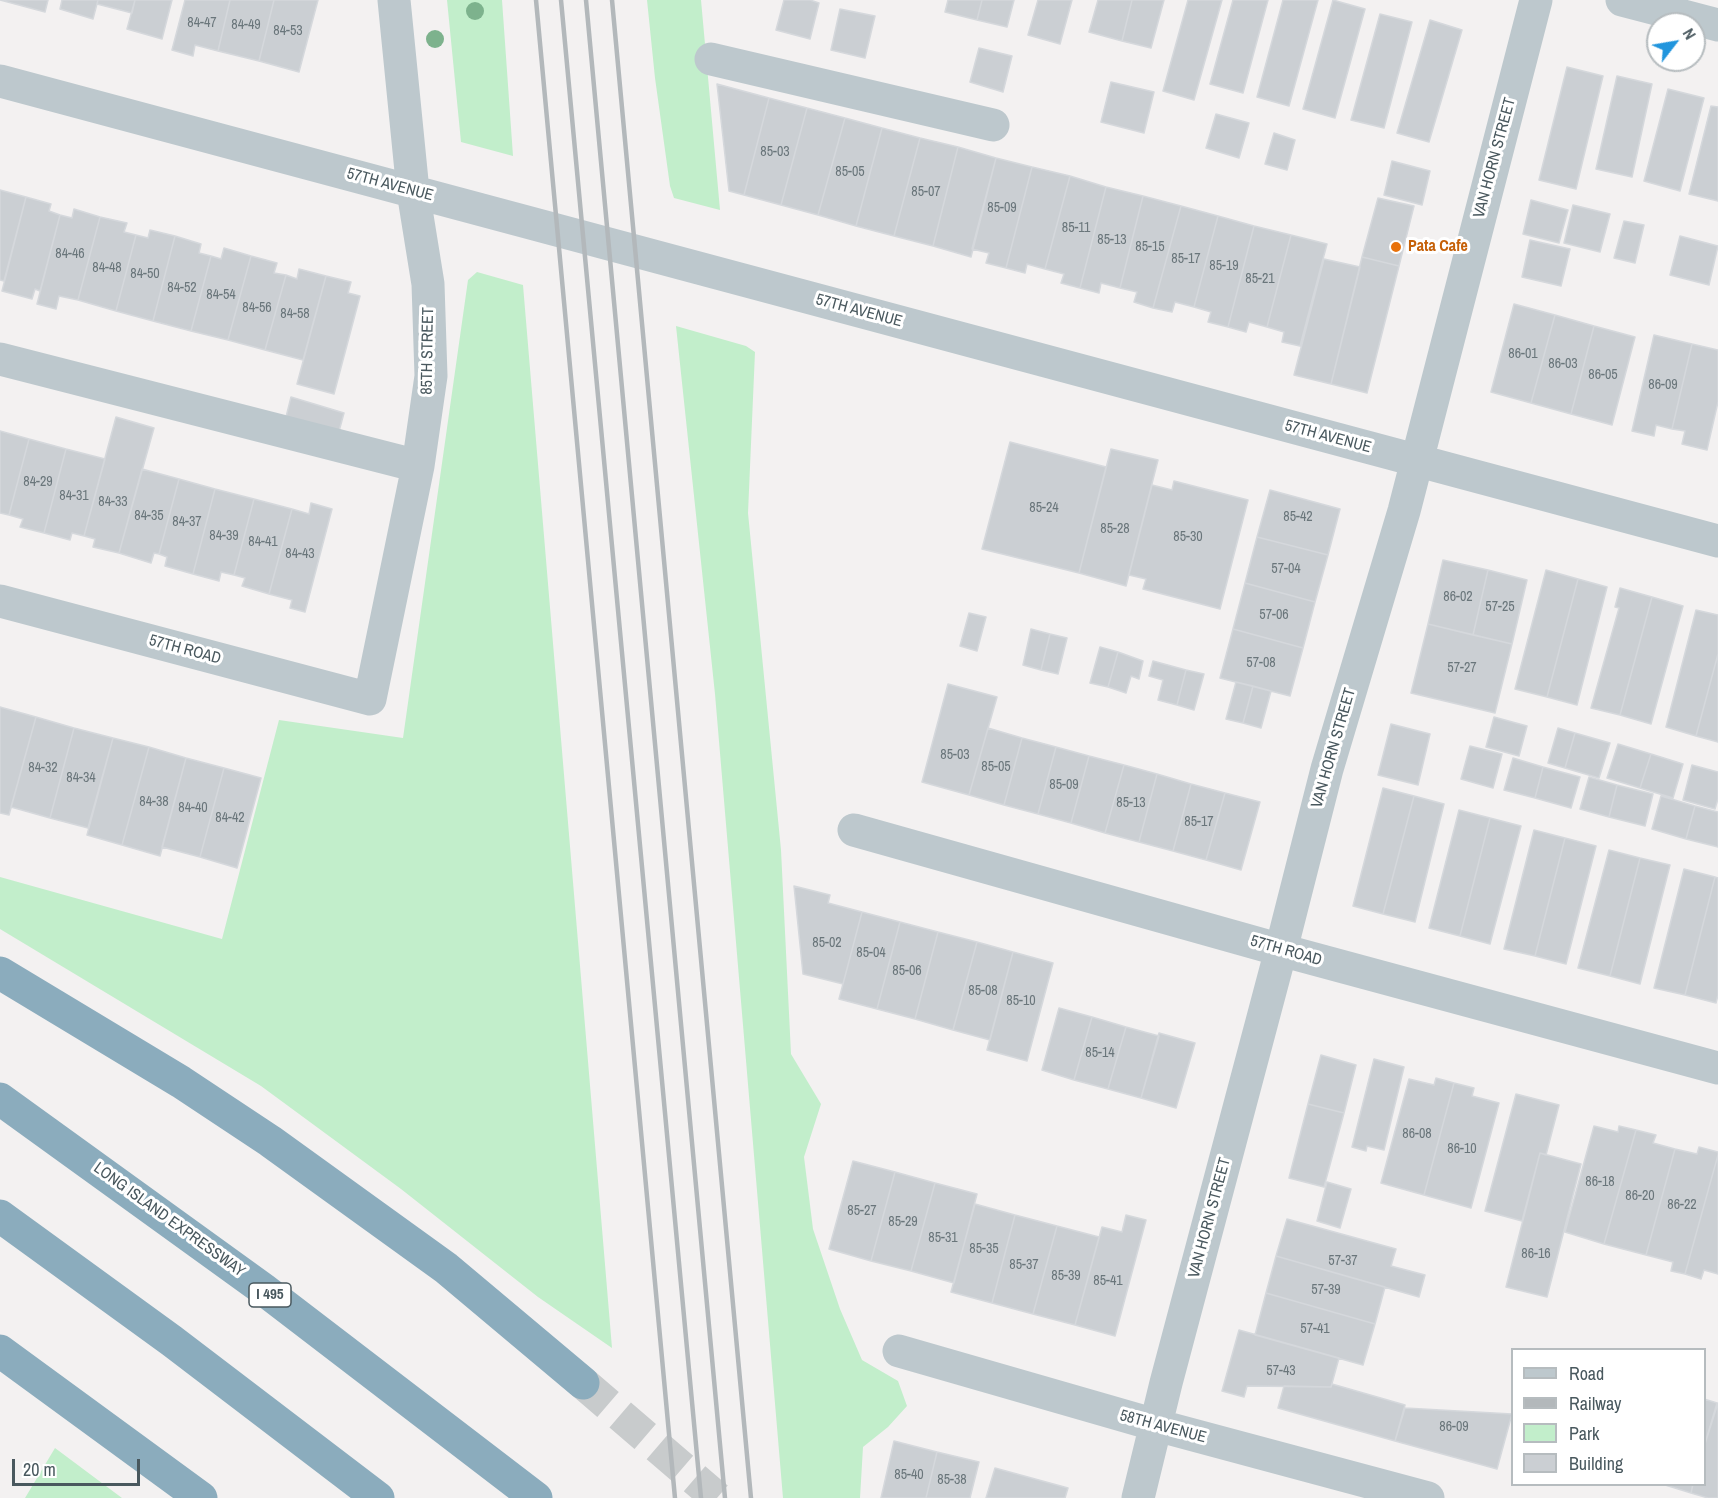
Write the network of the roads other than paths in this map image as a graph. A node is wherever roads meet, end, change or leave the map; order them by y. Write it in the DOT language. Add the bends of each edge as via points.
graph roads {
  1 [pos="394,0"];
  2 [pos="1536,0"];
  3 [pos="1622,0"];
  4 [pos="1718,25"];
  5 [pos="711,59"];
  6 [pos="0,81"];
  7 [pos="993,124"];
  8 [pos="413,191"];
  9 [pos="0,359"];
  10 [pos="1416,461"];
  11 [pos="418,466"];
  12 [pos="1718,541"];
  13 [pos="0,601"];
  14 [pos="370,699"];
  15 [pos="854,830"];
  16 [pos="1281,950"];
  17 [pos="0,973"];
  18 [pos="1718,1068"];
  19 [pos="0,1099"];
  20 [pos="0,1216"];
  21 [pos="899,1351"];
  22 [pos="0,1352"];
  23 [pos="583,1383"];
  24 [pos="1156,1425"];
  25 [pos="201,1498"];
  26 [pos="378,1498"];
  27 [pos="536,1498"];
  28 [pos="1138,1498"];
  29 [pos="1428,1498"];
  1 -- 8 [label="street, 85TH STREET"];
  2 -- 10 [label="street, VAN HORN STREET"];
  3 -- 4 [label="street"];
  5 -- 7 [label="street"];
  6 -- 8 [label="street, 57TH AVENUE"];
  8 -- 10 [label="street, 57TH AVENUE"];
  8 -- 11 [label="street, 85TH STREET" via="429,284 431,376"];
  9 -- 11 [label="street"];
  10 -- 12 [label="street, 57TH AVENUE"];
  10 -- 16 [label="street, VAN HORN STREET" via="1327,769"];
  11 -- 14 [label="street, 85TH STREET"];
  13 -- 14 [label="street, 57TH ROAD"];
  15 -- 16 [label="street, 57TH ROAD"];
  16 -- 18 [label="street, 57TH ROAD"];
  16 -- 24 [label="street, VAN HORN STREET"];
  17 -- 23 [label="highway" via="181,1082 270,1141 446,1268"];
  19 -- 27 [label="highway, LONG ISLAND EXPRESSWAY / I 495" via="254,1282"];
  20 -- 26 [label="highway"];
  21 -- 24 [label="street, 58TH AVENUE"];
  22 -- 25 [label="highway"];
  24 -- 28 [label="street, VAN HORN STREET"];
  24 -- 29 [label="street, 58TH AVENUE"];
}
